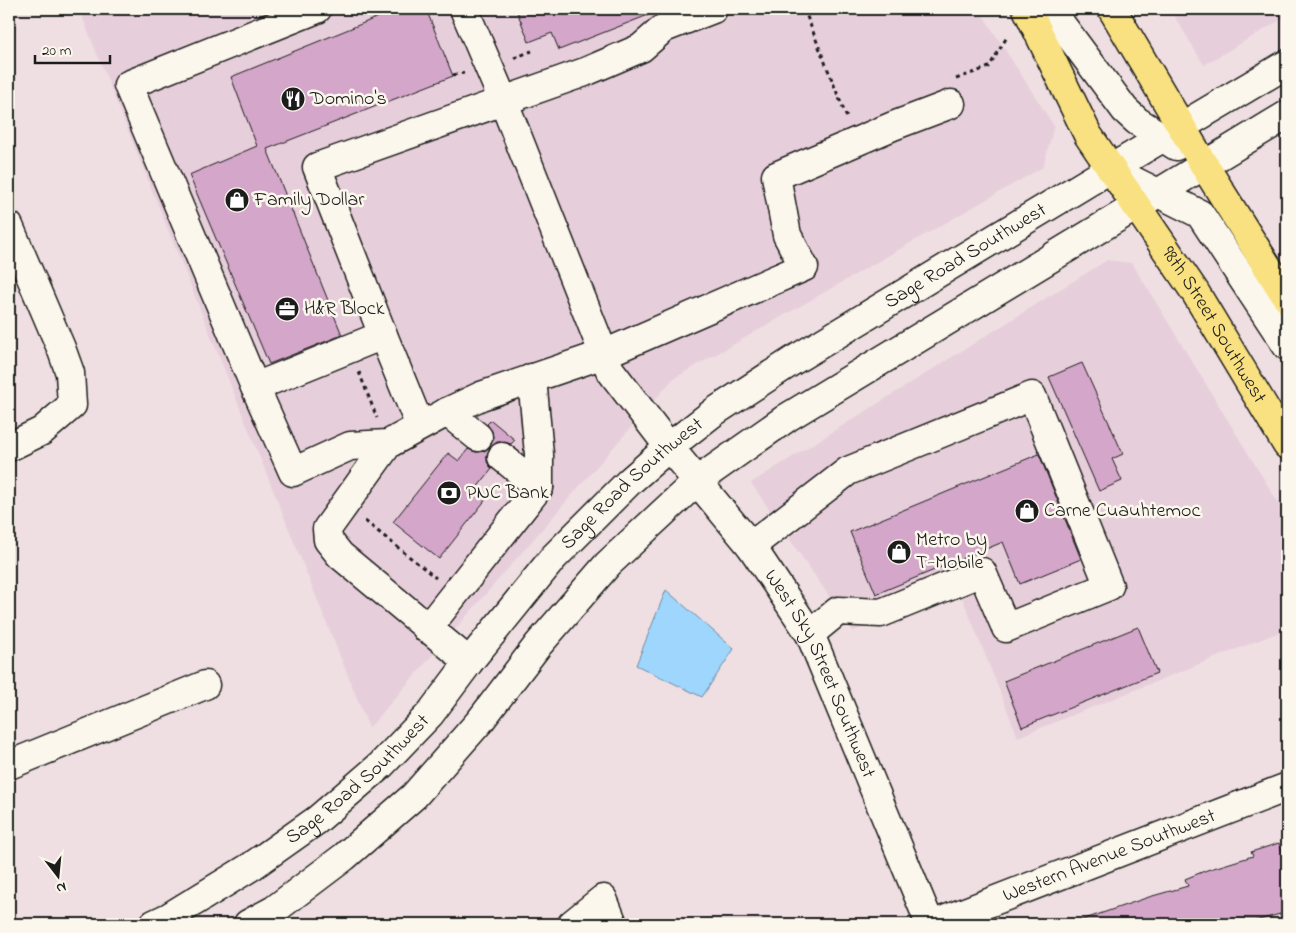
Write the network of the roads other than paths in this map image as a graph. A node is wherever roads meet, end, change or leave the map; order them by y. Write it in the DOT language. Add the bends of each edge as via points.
graph roads {
  1 [pos="317,9"];
  2 [pos="464,9"];
  3 [pos="713,9"];
  4 [pos="1027,9"];
  5 [pos="1042,9"];
  6 [pos="1112,9"];
  7 [pos="1287,64"];
  8 [pos="951,92"];
  9 [pos="503,100"];
  10 [pos="1287,115"];
  11 [pos="1173,132"];
  12 [pos="1204,165"];
  13 [pos="1110,168"];
  14 [pos="1159,193"];
  15 [pos="1136,207"];
  16 [pos="9,226"];
  17 [pos="1287,298"];
  18 [pos="383,335"];
  19 [pos="1287,346"];
  20 [pos="604,354"];
  21 [pos="532,378"];
  22 [pos="255,387"];
  23 [pos="446,412"];
  24 [pos="420,426"];
  25 [pos="478,437"];
  26 [pos="388,444"];
  27 [pos="1287,445"];
  28 [pos="9,447"];
  29 [pos="669,447"];
  30 [pos="502,457"];
  31 [pos="697,481"];
  32 [pos="539,487"];
  33 [pos="750,546"];
  34 [pos="427,628"];
  35 [pos="810,634"];
  36 [pos="469,662"];
  37 [pos="205,685"];
  38 [pos="9,765"];
  39 [pos="1286,789"];
  40 [pos="154,924"];
  41 [pos="248,924"];
  42 [pos="572,924"];
  43 [pos="613,924"];
  44 [pos="932,924"];
  1 -- 22 [label="street" via="128,85"];
  2 -- 9 [label="street, West Sky Street Southwest"];
  3 -- 9 [label="street" via="664,28 641,48 585,72"];
  4 -- 13 [label="main road, 98th Street Southwest" via="1088,135"];
  5 -- 11 [label="street" via="1061,24 1125,110 1137,121"];
  6 -- 11 [label="main road"];
  7 -- 11 [label="street, Sage Road Southwest"];
  8 -- 20 [label="street" via="893,126 776,176 787,235 804,267"];
  9 -- 18 [label="street" via="317,167"];
  9 -- 20 [label="street, West Sky Street Southwest"];
  10 -- 12 [label="street, Sage Road Southwest"];
  11 -- 12 [label="main road"];
  11 -- 13 [label="street, Sage Road Southwest"];
  12 -- 14 [label="street, Sage Road Southwest"];
  12 -- 17 [label="main road"];
  13 -- 14 [label="street"];
  13 -- 15 [label="main road, 98th Street Southwest"];
  13 -- 29 [label="street, Sage Road Southwest" via="746,390"];
  14 -- 15 [label="street, Sage Road Southwest"];
  14 -- 19 [label="street" via="1200,214"];
  15 -- 27 [label="main road, 98th Street Southwest" via="1195,292"];
  15 -- 31 [label="street, Sage Road Southwest" via="788,417"];
  16 -- 28 [label="street" via="70,373 72,405 42,431"];
  18 -- 22 [label="street"];
  18 -- 24 [label="street"];
  20 -- 21 [label="street"];
  20 -- 29 [label="street, West Sky Street Southwest" via="610,370"];
  21 -- 23 [label="street"];
  21 -- 32 [label="street"];
  22 -- 26 [label="street" via="293,472 350,446"];
  23 -- 24 [label="street"];
  23 -- 25 [label="street"];
  24 -- 26 [label="street"];
  26 -- 34 [label="street" via="327,529 328,540 340,555"];
  29 -- 31 [label="street, West Sky Street Southwest"];
  29 -- 36 [label="street, Sage Road Southwest" via="554,557"];
  30 -- 32 [label="street"];
  31 -- 33 [label="street, West Sky Street Southwest"];
  31 -- 41 [label="street, Sage Road Southwest" via="608,564 538,645 480,721 414,796 344,857 274,910"];
  32 -- 34 [label="street"];
  33 -- 35 [label="street, West Sky Street Southwest"];
  33 -- 35 [label="street" via="848,471 1032,396 1110,586 1006,628 982,572 881,613 838,611"];
  34 -- 36 [label="street"];
  35 -- 44 [label="street, West Sky Street Southwest"];
  36 -- 40 [label="street, Sage Road Southwest" via="430,714 381,765 317,820 252,866"];
  37 -- 38 [label="street"];
  39 -- 44 [label="street, Western Avenue Southwest"];
  42 -- 43 [label="street" via="603,899"];
}
